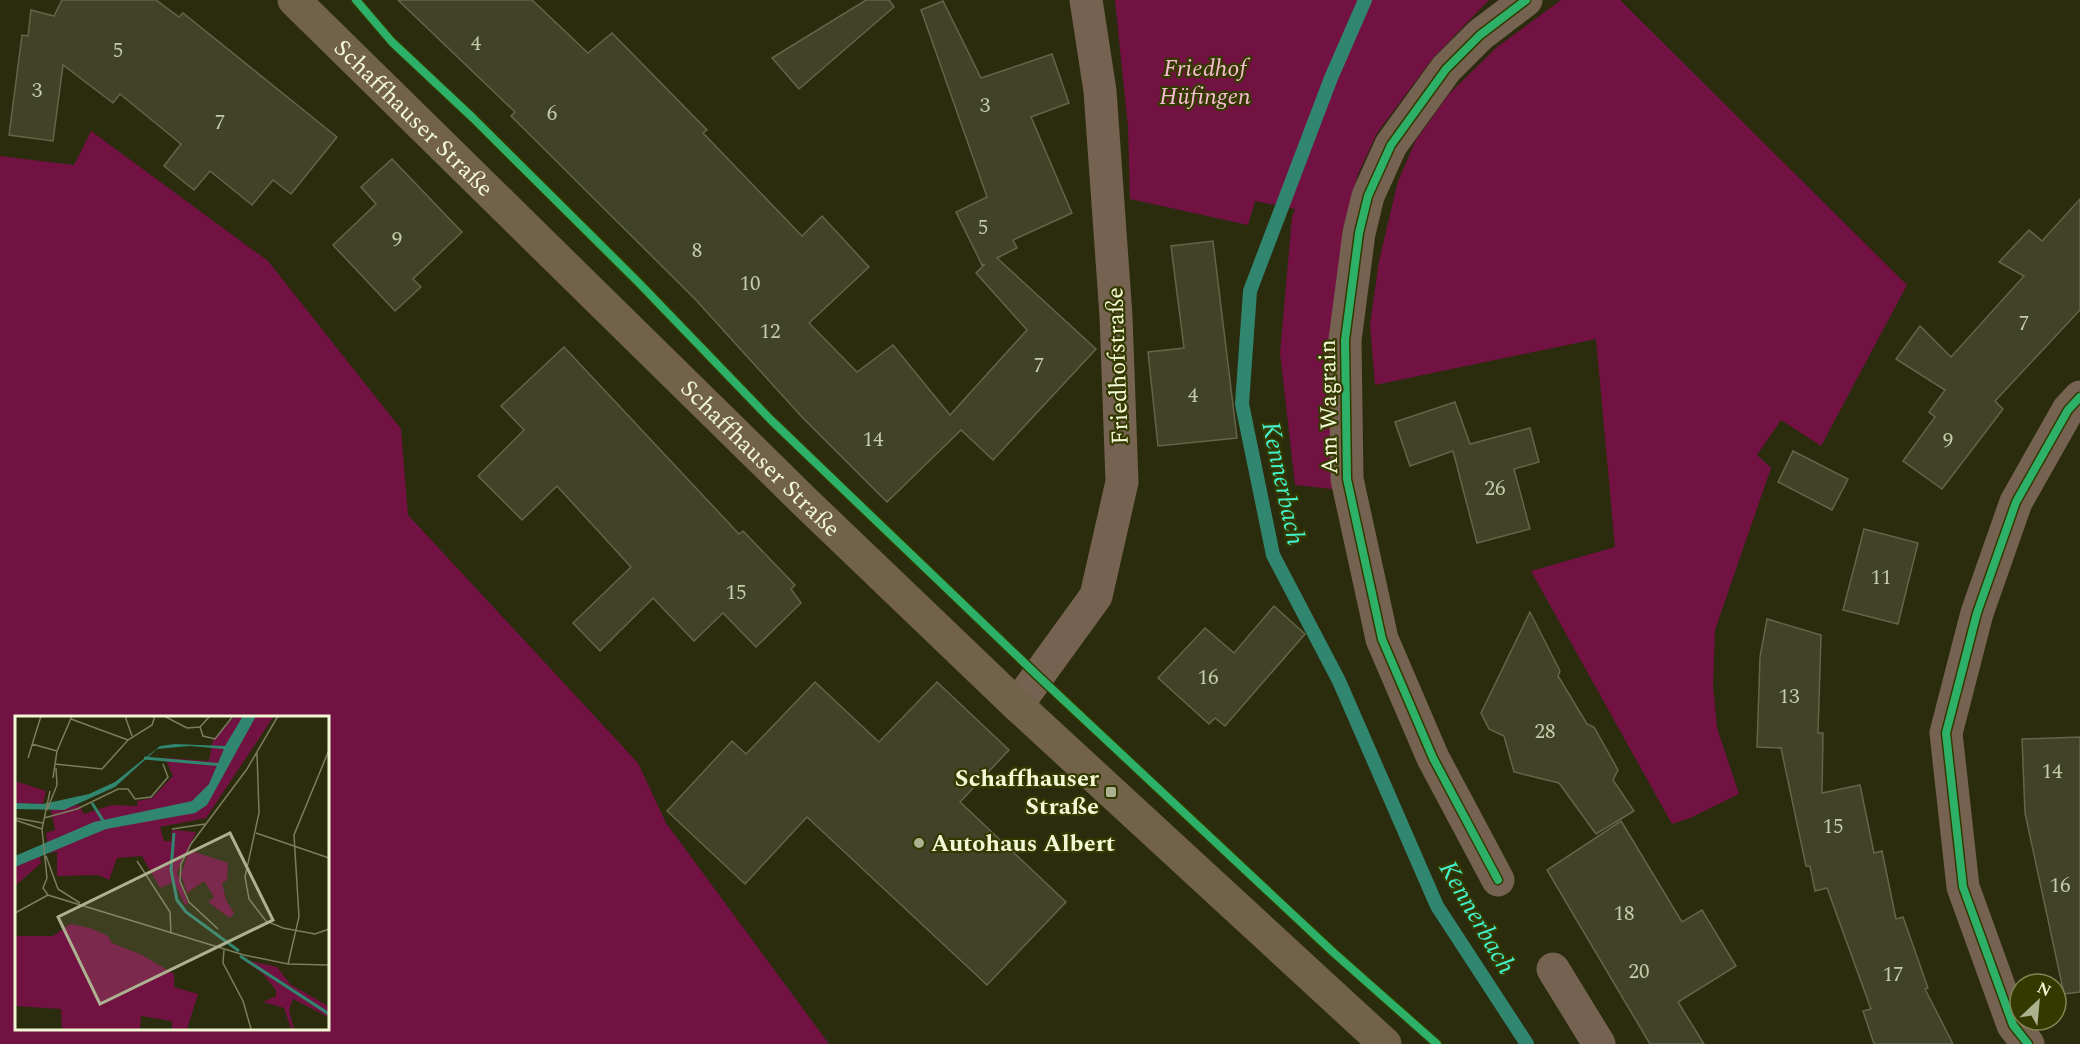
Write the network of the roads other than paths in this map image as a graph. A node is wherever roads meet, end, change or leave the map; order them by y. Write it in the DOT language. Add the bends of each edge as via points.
graph roads {
  1 [pos="1086,0"];
  2 [pos="1526,0"];
  3 [pos="300,2"];
  4 [pos="2080,396"];
  5 [pos="1017,705"];
  6 [pos="1498,880"];
  7 [pos="1553,969"];
  8 [pos="1385,1044"];
  9 [pos="1599,1044"];
  10 [pos="2028,1044"];
  1 -- 5 [label="street, Friedhofstraße" via="1100,91 1116,316 1122,482 1096,596"];
  2 -- 6 [label="street, Am Wagrain" via="1480,35 1446,69 1391,145 1368,196 1345,340 1347,479 1382,639 1433,758"];
  3 -- 5 [label="main road, Schaffhauser Straße" via="533,236"];
  4 -- 10 [label="street" via="2068,410 2016,502 1977,613 1946,733 1963,887 2013,1025"];
  5 -- 8 [label="main road, Schaffhauser Straße"];
  7 -- 9 [label="street"];
}
